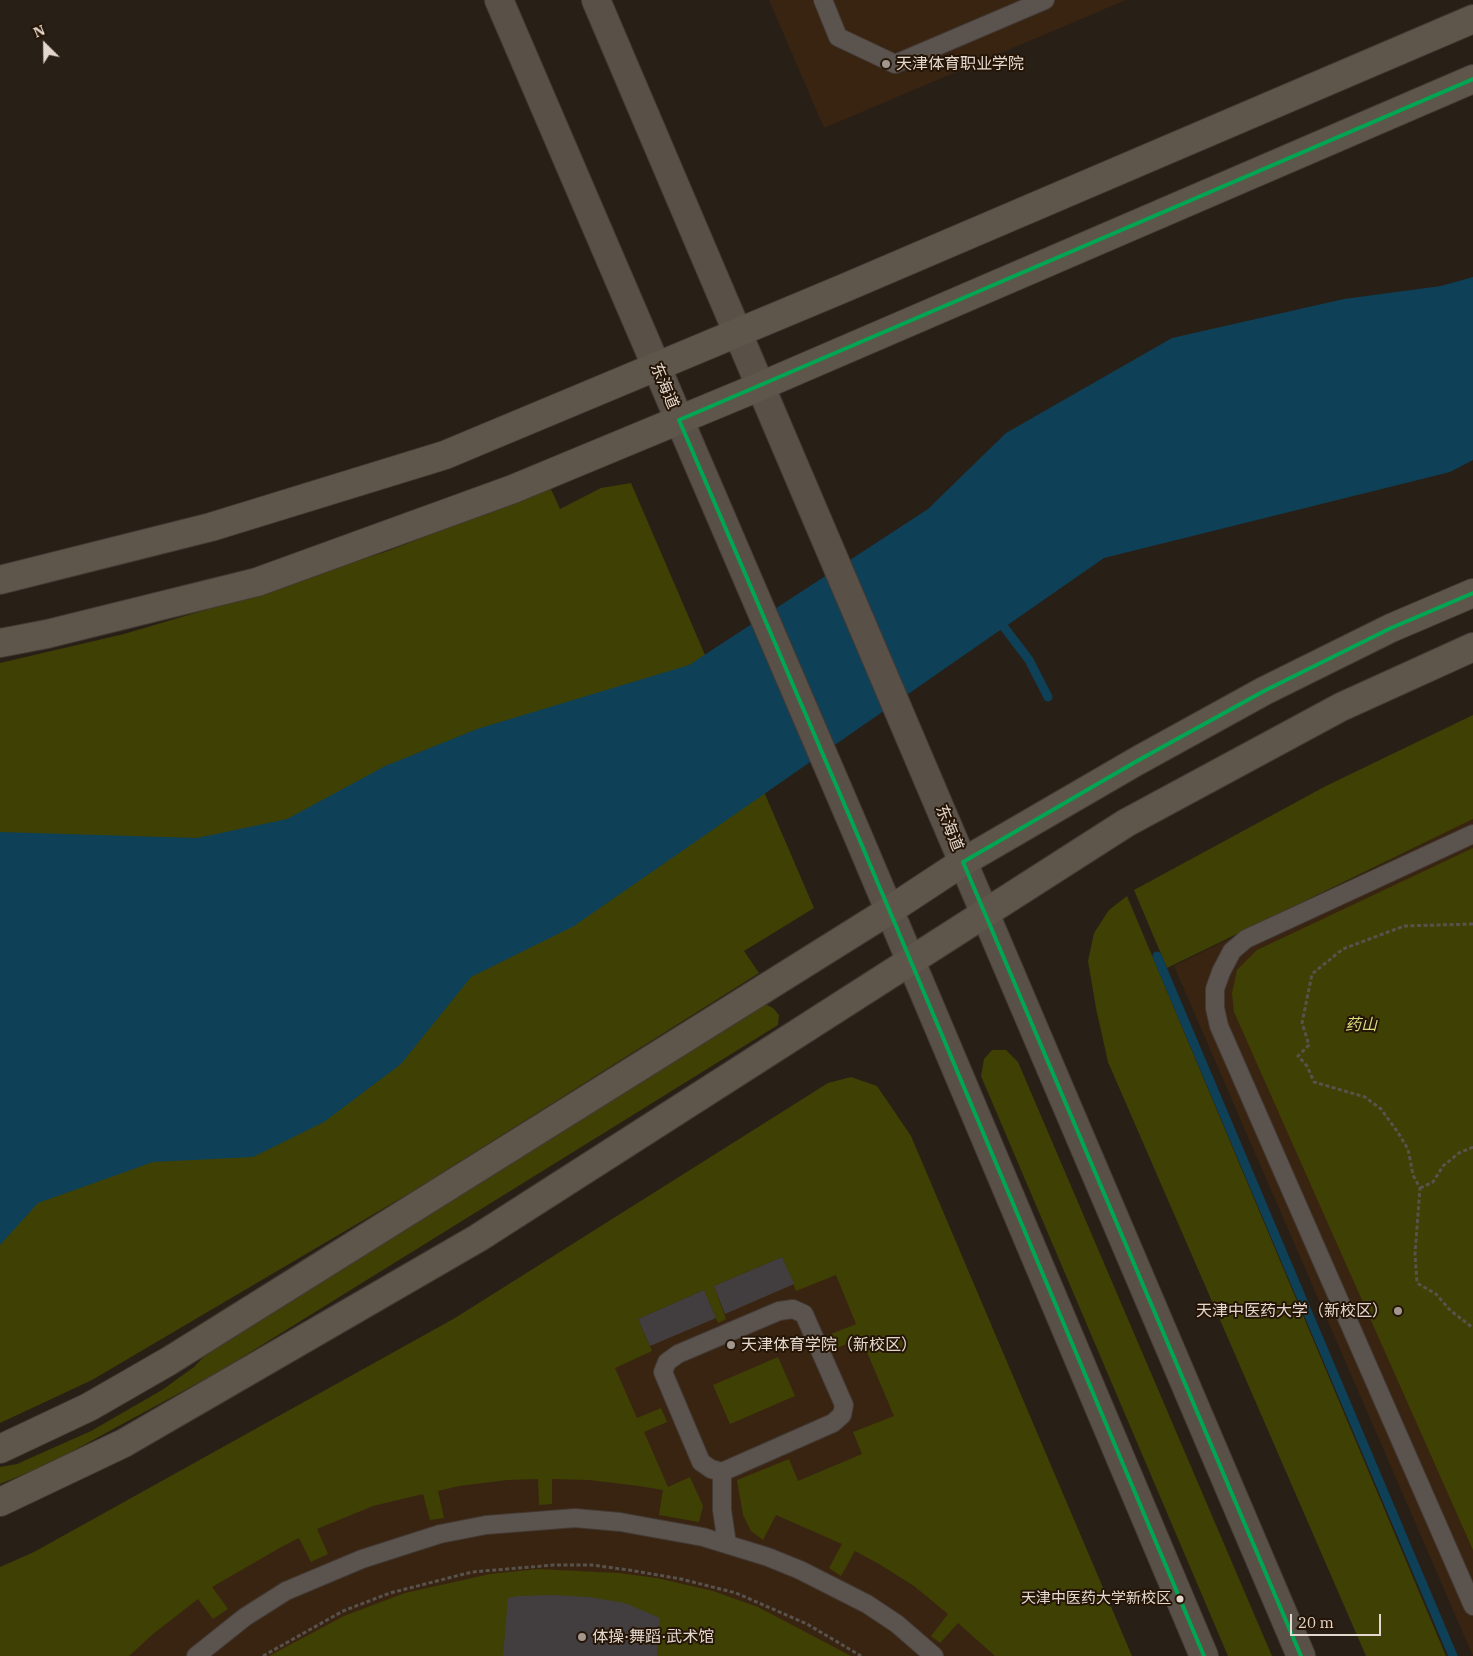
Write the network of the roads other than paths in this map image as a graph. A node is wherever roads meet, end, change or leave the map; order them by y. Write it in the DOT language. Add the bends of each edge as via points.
graph roads {
  1 [pos="499,0"];
  2 [pos="596,0"];
  3 [pos="823,0"];
  4 [pos="1045,0"];
  5 [pos="1473,19"];
  6 [pos="1473,79"];
  7 [pos="737,332"];
  8 [pos="656,366"];
  9 [pos="761,386"];
  10 [pos="679,420"];
  11 [pos="0,580"];
  12 [pos="1473,593"];
  13 [pos="0,643"];
  14 [pos="1473,647"];
  15 [pos="1473,834"];
  16 [pos="963,862"];
  17 [pos="890,910"];
  18 [pos="985,914"];
  19 [pos="911,962"];
  20 [pos="0,1449"];
  21 [pos="722,1472"];
  22 [pos="0,1502"];
  23 [pos="727,1544"];
  24 [pos="1473,1606"];
  25 [pos="196,1656"];
  26 [pos="934,1656"];
  27 [pos="1204,1656"];
  28 [pos="1301,1656"];
  1 -- 8 [label="main road, 东海道"];
  2 -- 7 [label="main road, 东海道"];
  3 -- 4 [label="lane" via="838,37 895,64"];
  5 -- 7 [label="main road"];
  6 -- 9 [label="main road"];
  7 -- 8 [label="main road"];
  7 -- 9 [label="main road, 东海道"];
  8 -- 10 [label="main road, 东海道"];
  8 -- 11 [label="main road" via="445,455 211,527"];
  9 -- 10 [label="main road"];
  9 -- 16 [label="main road, 东海道"];
  10 -- 13 [label="main road" via="513,489 257,582"];
  10 -- 17 [label="main road, 东海道"];
  12 -- 16 [label="main road" via="1391,628 1264,691"];
  14 -- 18 [label="main road" via="1341,707 1126,823"];
  15 -- 24 [label="lane" via="1246,939 1232,951 1215,989 1215,1008 1219,1026"];
  16 -- 17 [label="main road"];
  16 -- 18 [label="main road, 东海道"];
  17 -- 19 [label="main road, 东海道"];
  17 -- 20 [label="main road" via="169,1361 89,1407"];
  18 -- 19 [label="main road"];
  18 -- 28 [label="main road, 东海道"];
  19 -- 22 [label="main road" via="478,1238 124,1443"];
  19 -- 27 [label="main road, 东海道"];
  21 -- 21 [label="lane" via="833,1423 842,1415 844,1405 804,1314 793,1309 780,1311 678,1354 668,1362 663,1372 701,1462"];
  21 -- 23 [label="lane" via="722,1510"];
  23 -- 25 [label="lane" via="657,1528 575,1518 486,1525 440,1534 362,1559 286,1591 244,1617"];
  23 -- 26 [label="lane" via="800,1570 835,1587 897,1624"];
}
